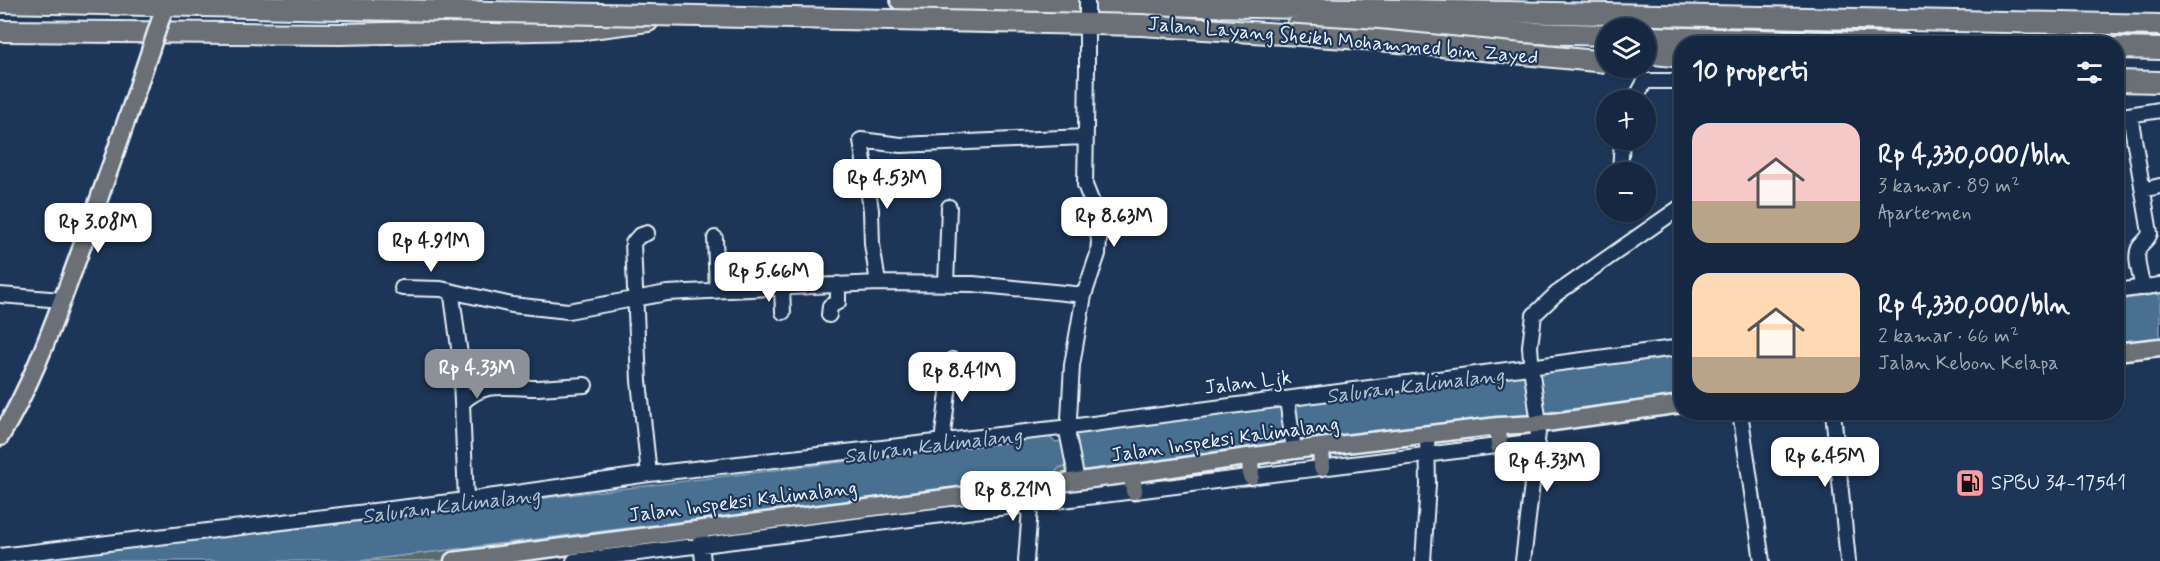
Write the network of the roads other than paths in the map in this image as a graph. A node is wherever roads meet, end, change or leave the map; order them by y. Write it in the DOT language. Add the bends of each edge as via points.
graph roads {
  1 [pos="167,0"];
  2 [pos="341,0"];
  3 [pos="901,0"];
  4 [pos="1088,0"];
  5 [pos="0,2"];
  6 [pos="0,7"];
  7 [pos="683,17"];
  8 [pos="2160,25"];
  9 [pos="0,31"];
  10 [pos="1596,35"];
  11 [pos="1656,36"];
  12 [pos="1674,37"];
  13 [pos="2124,48"];
  14 [pos="1596,49"];
  15 [pos="2160,49"];
  16 [pos="1656,54"];
  17 [pos="1674,56"];
  18 [pos="1596,61"];
  19 [pos="1656,66"];
  20 [pos="1674,67"];
  21 [pos="2124,68"];
  22 [pos="2160,69"];
  23 [pos="1674,81"];
  24 [pos="2124,81"];
  25 [pos="2160,82"];
  26 [pos="1640,90"];
  27 [pos="2160,110"];
  28 [pos="2124,116"];
  29 [pos="2124,120"];
  30 [pos="1085,137"];
  31 [pos="2160,186"];
  32 [pos="2143,190"];
  33 [pos="949,207"];
  34 [pos="1674,212"];
  35 [pos="647,233"];
  36 [pos="715,237"];
  37 [pos="878,283"];
  38 [pos="946,283"];
  39 [pos="838,284"];
  40 [pos="2160,285"];
  41 [pos="782,287"];
  42 [pos="402,288"];
  43 [pos="2143,288"];
  44 [pos="717,290"];
  45 [pos="2124,290"];
  46 [pos="455,293"];
  47 [pos="0,295"];
  48 [pos="1084,295"];
  49 [pos="634,299"];
  50 [pos="62,300"];
  51 [pos="783,312"];
  52 [pos="829,315"];
  53 [pos="1674,348"];
  54 [pos="2160,348"];
  55 [pos="2124,351"];
  56 [pos="952,360"];
  57 [pos="1531,370"];
  58 [pos="585,385"];
  59 [pos="1288,401"];
  60 [pos="462,403"];
  61 [pos="1674,405"];
  62 [pos="1741,420"];
  63 [pos="1834,420"];
  64 [pos="1498,426"];
  65 [pos="1538,427"];
  66 [pos="1069,431"];
  67 [pos="1427,434"];
  68 [pos="0,437"];
  69 [pos="942,442"];
  70 [pos="1499,446"];
  71 [pos="1293,448"];
  72 [pos="1321,448"];
  73 [pos="1428,455"];
  74 [pos="1250,458"];
  75 [pos="1322,467"];
  76 [pos="1075,473"];
  77 [pos="649,474"];
  78 [pos="1251,476"];
  79 [pos="1133,482"];
  80 [pos="1032,487"];
  81 [pos="466,500"];
  82 [pos="1030,504"];
  83 [pos="700,537"];
  84 [pos="0,556"];
  85 [pos="453,561"];
  86 [pos="574,561"];
  87 [pos="703,561"];
  88 [pos="1026,561"];
  89 [pos="1423,561"];
  90 [pos="1523,561"];
  91 [pos="1762,561"];
  92 [pos="1848,561"];
  1 -- 50 [label="main road, bridge"];
  2 -- 14 [label="highway, Jalan Layang Sheikh Mohammed bin Zayed" via="1221,16"];
  3 -- 8 [label="highway"];
  4 -- 30 [label="street, bridge"];
  5 -- 18 [label="highway, Jalan Layang Sheikh Mohammed bin Zayed, bridge" via="1141,25 1367,39"];
  6 -- 7 [label="highway"];
  7 -- 9 [label="highway" via="583,29 340,34"];
  7 -- 10 [label="highway" via="1181,22"];
  11 -- 12 [label="highway"];
  13 -- 15 [label="highway"];
  16 -- 17 [label="highway"];
  19 -- 20 [label="highway"];
  21 -- 22 [label="highway"];
  23 -- 26 [label="street" via="1645,81"];
  24 -- 25 [label="highway"];
  27 -- 28 [label="street"];
  29 -- 32 [label="street"];
  30 -- 37 [label="street" via="901,145 861,140"];
  30 -- 48 [label="street" via="1085,185 1095,210 1099,241"];
  31 -- 32 [label="street"];
  32 -- 43 [label="street" via="2150,233 2137,252"];
  33 -- 38 [label="street"];
  34 -- 57 [label="street" via="1556,294 1534,315"];
  35 -- 49 [label="street" via="633,243"];
  36 -- 44 [label="street"];
  37 -- 38 [label="street"];
  37 -- 39 [label="street"];
  38 -- 48 [label="street"];
  39 -- 41 [label="street"];
  39 -- 52 [label="street" via="838,302 830,306"];
  40 -- 43 [label="street"];
  41 -- 44 [label="street"];
  41 -- 51 [label="street"];
  42 -- 46 [label="street"];
  43 -- 45 [label="street"];
  44 -- 49 [label="street"];
  46 -- 49 [label="street" via="568,311"];
  46 -- 60 [label="street" via="452,296"];
  47 -- 50 [label="street"];
  48 -- 66 [label="street" via="1072,365"];
  49 -- 77 [label="street"];
  50 -- 68 [label="main road" via="48,340"];
  53 -- 57 [label="street, Jalan Ljk"];
  54 -- 55 [label="main road"];
  56 -- 69 [label="street"];
  57 -- 59 [label="street, Jalan Ljk"];
  57 -- 65 [label="street"];
  58 -- 60 [label="street" via="495,387 472,393"];
  59 -- 66 [label="street, Jalan Ljk"];
  59 -- 71 [label="street"];
  60 -- 81 [label="street"];
  61 -- 65 [label="main road, Jalan Inspeksi Kalimalang"];
  62 -- 91 [label="street"];
  63 -- 92 [label="street"];
  64 -- 65 [label="main road, Jalan Inspeksi Kalimalang"];
  64 -- 67 [label="main road, Jalan Inspeksi Kalimalang"];
  64 -- 70 [label="main road"];
  65 -- 70 [label="street, Jalan Inspeksi Kalimalang"];
  65 -- 90 [label="street"];
  66 -- 69 [label="street, Jalan Ljk"];
  66 -- 76 [label="street"];
  67 -- 72 [label="main road, Jalan Inspeksi Kalimalang"];
  67 -- 73 [label="street"];
  69 -- 77 [label="street, Jalan Ljk"];
  70 -- 73 [label="street, Jalan Inspeksi Kalimalang"];
  71 -- 72 [label="main road, Jalan Inspeksi Kalimalang"];
  71 -- 74 [label="main road, Jalan Inspeksi Kalimalang"];
  72 -- 75 [label="main road"];
  73 -- 75 [label="street, Jalan Inspeksi Kalimalang"];
  73 -- 89 [label="street"];
  74 -- 78 [label="main road"];
  74 -- 79 [label="main road, Jalan Inspeksi Kalimalang"];
  75 -- 78 [label="street, Jalan Inspeksi Kalimalang"];
  76 -- 79 [label="main road, Jalan Inspeksi Kalimalang"];
  76 -- 80 [label="main road, Jalan Inspeksi Kalimalang"];
  77 -- 81 [label="street, Jalan Ljk"];
  78 -- 79 [label="street, Jalan Inspeksi Kalimalang"];
  79 -- 82 [label="street, Jalan Inspeksi Kalimalang"];
  80 -- 82 [label="street"];
  80 -- 83 [label="main road, Jalan Inspeksi Kalimalang"];
  81 -- 84 [label="street, Jalan Ljk"];
  82 -- 83 [label="street, Jalan Inspeksi Kalimalang"];
  82 -- 88 [label="street"];
  83 -- 85 [label="main road, Jalan Inspeksi Kalimalang"];
  83 -- 86 [label="street, Jalan Inspeksi Kalimalang"];
  83 -- 87 [label="street"];
}
